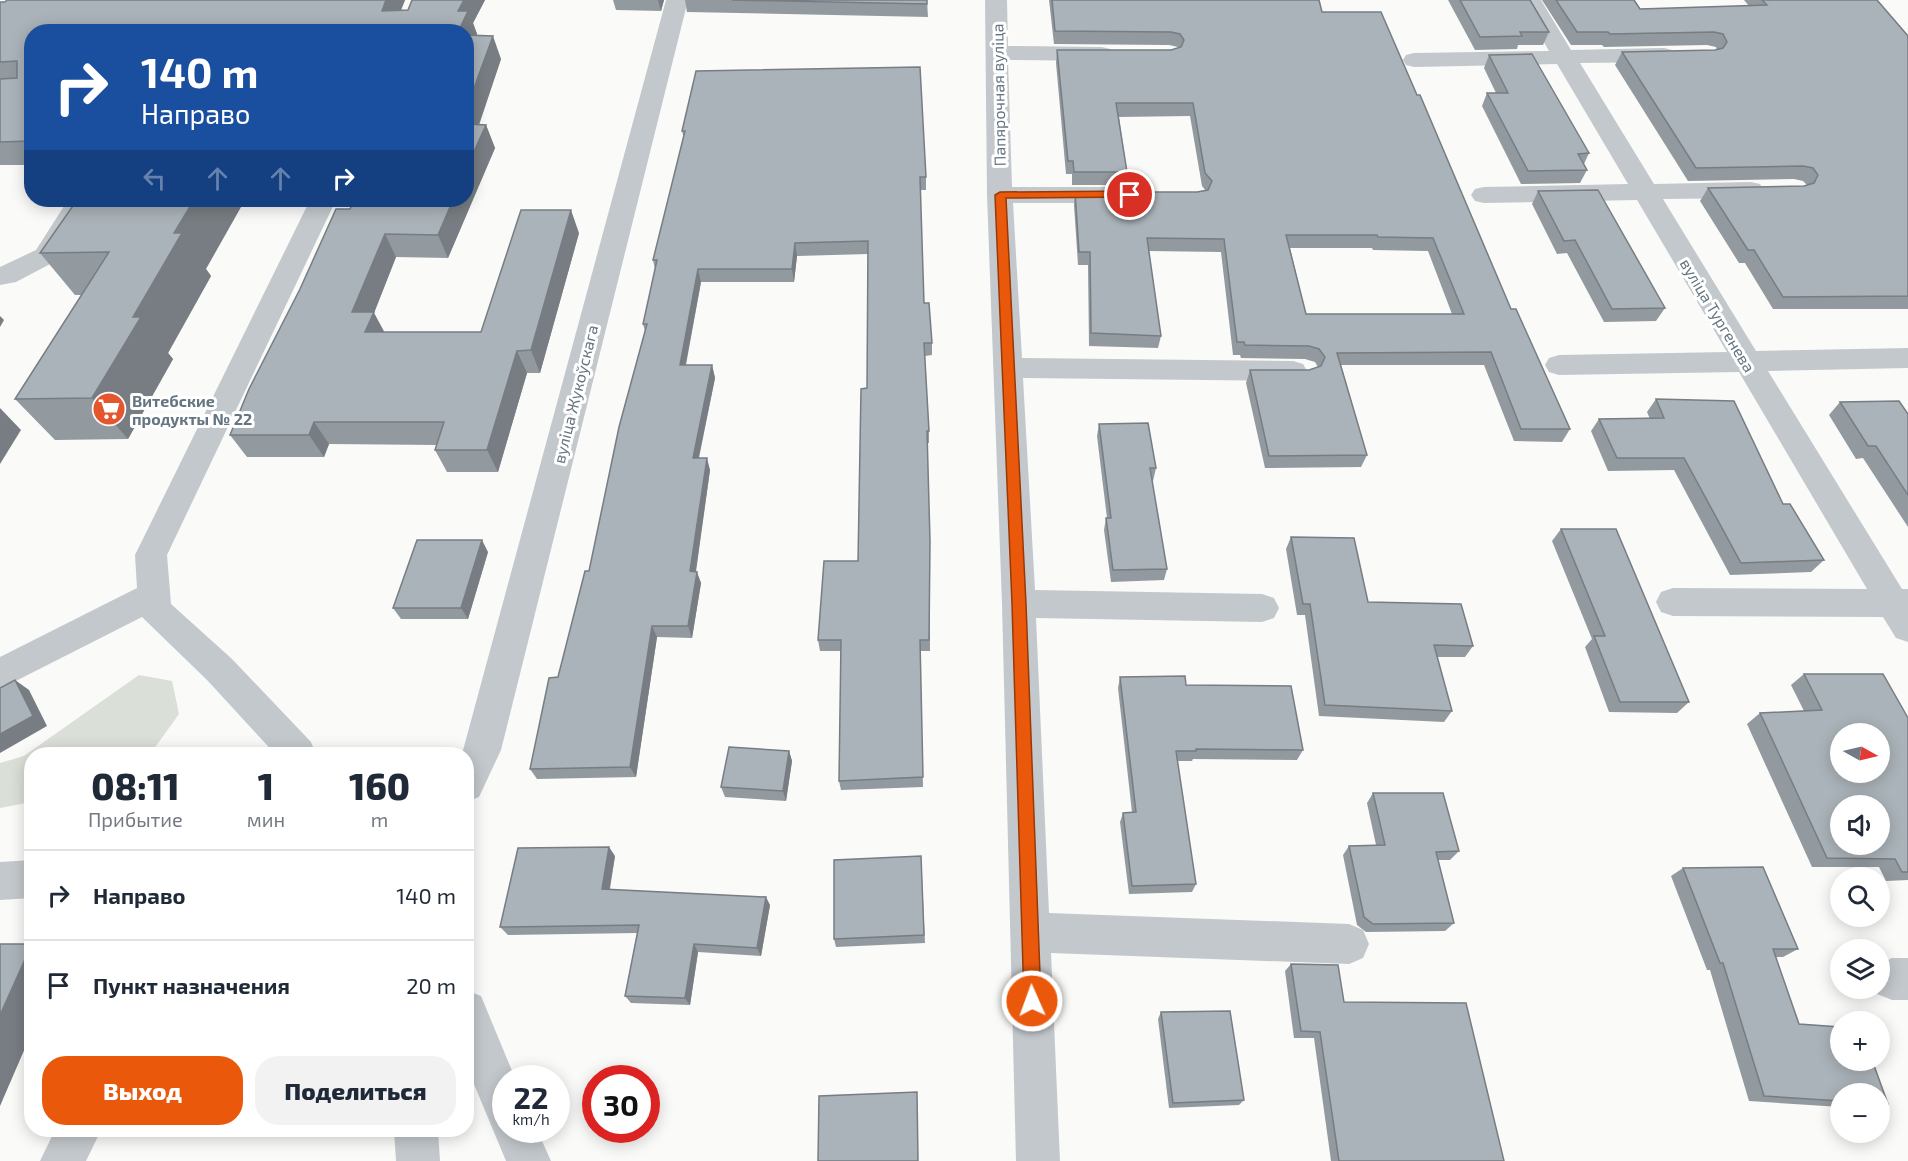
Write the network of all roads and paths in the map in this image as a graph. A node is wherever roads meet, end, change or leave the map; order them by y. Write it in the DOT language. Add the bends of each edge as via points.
graph roads {
  1 [pos="677,0"];
  2 [pos="996,0"];
  3 [pos="1530,0"];
  4 [pos="998,53"];
  5 [pos="1123,54"];
  6 [pos="1683,55"];
  7 [pos="1563,57"];
  8 [pos="1414,60"];
  9 [pos="1771,190"];
  10 [pos="1645,192"];
  11 [pos="1000,195"];
  12 [pos="1137,195"];
  13 [pos="1484,195"];
  14 [pos="76,207"];
  15 [pos="320,207"];
  16 [pos="0,276"];
  17 [pos="1908,358"];
  18 [pos="1747,362"];
  19 [pos="1559,365"];
  20 [pos="1007,368"];
  21 [pos="1304,371"];
  22 [pos="153,595"];
  23 [pos="1673,602"];
  24 [pos="1019,604"];
  25 [pos="1262,608"];
  26 [pos="1903,612"];
  27 [pos="0,674"];
  28 [pos="292,747"];
  29 [pos="474,768"];
  30 [pos="24,880"];
  31 [pos="0,881"];
  32 [pos="1030,932"];
  33 [pos="1349,945"];
  34 [pos="474,1031"];
  35 [pos="492,1075"];
  36 [pos="75,1137"];
  37 [pos="416,1137"];
  38 [pos="520,1143"];
  39 [pos="62,1161"];
  40 [pos="418,1161"];
  41 [pos="529,1161"];
  42 [pos="1038,1161"];
  1 -- 29 [label="street, вуліца Жукоўскага" via="483,750"];
  2 -- 4 [label="street, Папярочная вуліца"];
  3 -- 7 [label="street, вуліца Тургенева"];
  4 -- 5 [label="street"];
  4 -- 11 [label="street, Папярочная вуліца"];
  6 -- 7 [label="street"];
  7 -- 8 [label="street"];
  7 -- 10 [label="street, вуліца Тургенева"];
  9 -- 10 [label="street"];
  10 -- 13 [label="street"];
  10 -- 18 [label="street, вуліца Тургенева"];
  11 -- 12 [label="street"];
  11 -- 20 [label="street, Папярочная вуліца"];
  14 -- 16 [label="street" via="45,256"];
  15 -- 22 [label="street" via="151,555"];
  17 -- 18 [label="street"];
  18 -- 19 [label="street"];
  18 -- 26 [label="street, вуліца Тургенева"];
  20 -- 21 [label="street"];
  20 -- 24 [label="street, Папярочная вуліца"];
  22 -- 27 [label="street"];
  22 -- 28 [label="street" via="155,610 220,670"];
  23 -- 26 [label="street"];
  24 -- 25 [label="street"];
  24 -- 32 [label="street, Папярочная вуліца"];
  30 -- 31 [label="street"];
  32 -- 33 [label="street"];
  32 -- 42 [label="street, Папярочная вуліца"];
  34 -- 35 [label="street"];
  36 -- 39 [label="street"];
  37 -- 40 [label="street"];
  38 -- 41 [label="street"];
}
